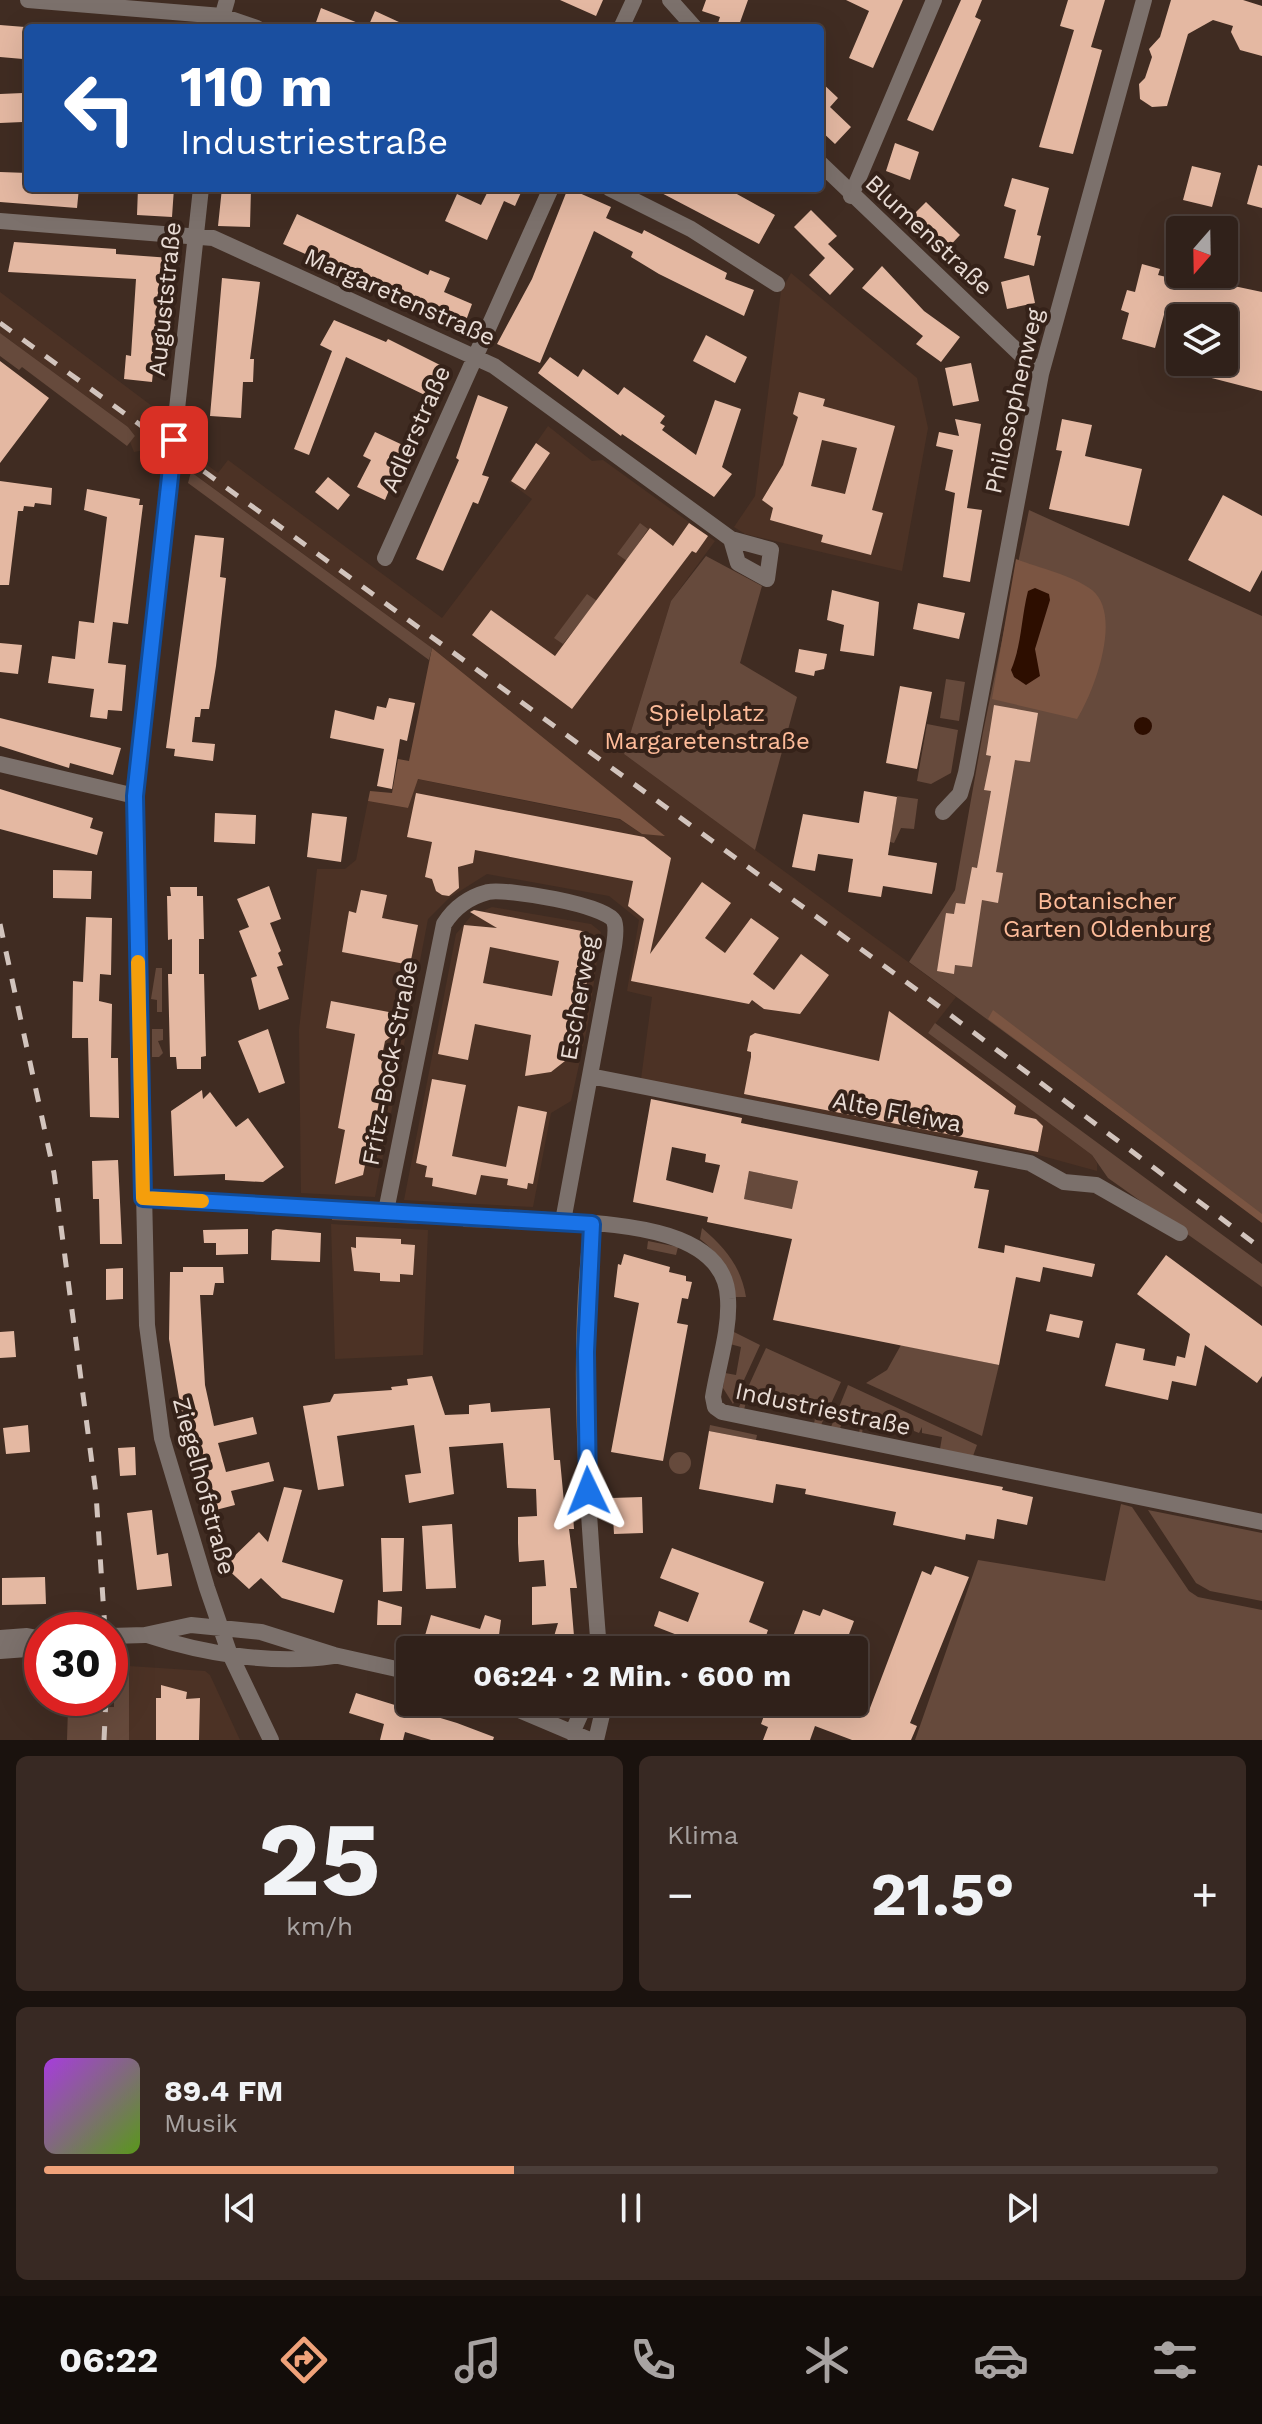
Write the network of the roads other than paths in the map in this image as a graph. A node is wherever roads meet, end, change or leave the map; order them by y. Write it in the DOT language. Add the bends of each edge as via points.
graph roads {
  1 [pos="28,0"];
  2 [pos="634,0"];
  3 [pos="670,0"];
  4 [pos="934,0"];
  5 [pos="1144,0"];
  6 [pos="223,15"];
  7 [pos="247,24"];
  8 [pos="623,24"];
  9 [pos="691,24"];
  10 [pos="824,167"];
  11 [pos="200,192"];
  12 [pos="549,192"];
  13 [pos="617,192"];
  14 [pos="851,196"];
  15 [pos="0,221"];
  16 [pos="195,235"];
  17 [pos="777,284"];
  18 [pos="475,357"];
  19 [pos="1041,374"];
  20 [pos="731,539"];
  21 [pos="385,558"];
  22 [pos="0,764"];
  23 [pos="135,796"];
  24 [pos="943,812"];
  25 [pos="444,924"];
  26 [pos="590,1076"];
  27 [pos="143,1198"];
  28 [pos="386,1211"];
  29 [pos="563,1221"];
  30 [pos="592,1224"];
  31 [pos="1180,1233"];
  32 [pos="1262,1522"];
  33 [pos="220,1627"];
  34 [pos="128,1635"];
  35 [pos="145,1635"];
  36 [pos="24,1636"];
  37 [pos="598,1636"];
  38 [pos="0,1638"];
  39 [pos="24,1649"];
  40 [pos="0,1651"];
  41 [pos="229,1652"];
  42 [pos="334,1655"];
  43 [pos="396,1669"];
  44 [pos="533,1716"];
  45 [pos="580,1716"];
  46 [pos="602,1716"];
  47 [pos="572,1733"];
  48 [pos="271,1740"];
  49 [pos="590,1740"];
  50 [pos="596,1740"];
  1 -- 6 [label="street"];
  2 -- 8 [label="street"];
  3 -- 9 [label="street"];
  4 -- 14 [label="street"];
  5 -- 19 [label="street, Philosophenweg"];
  6 -- 7 [label="street"];
  10 -- 14 [label="street, Blumenstraße"];
  11 -- 16 [label="street, Auguststraße"];
  12 -- 18 [label="street, Adlerstraße"];
  13 -- 17 [label="street" via="691,229"];
  14 -- 19 [label="street, Blumenstraße"];
  15 -- 16 [label="street, Margaretenstraße"];
  16 -- 18 [label="street, Margaretenstraße" via="213,238"];
  16 -- 23 [label="street, Auguststraße"];
  18 -- 20 [label="street, Margaretenstraße"];
  18 -- 21 [label="street, Adlerstraße"];
  19 -- 24 [label="street, Philosophenweg" via="966,773 960,794"];
  22 -- 23 [label="street"];
  23 -- 27 [label="street, Ziegelhofstraße"];
  25 -- 26 [label="street, Escherweg" via="467,901 493,891 607,913 614,921 614,946"];
  25 -- 28 [label="street, Fritz-Bock-Straße"];
  26 -- 29 [label="street, Escherweg"];
  26 -- 31 [label="street, Alte Fleiwa" via="1030,1163 1064,1182 1096,1185"];
  27 -- 28 [label="street, Industriestraße"];
  27 -- 33 [label="street, Ziegelhofstraße" via="147,1325 162,1438"];
  28 -- 29 [label="street, Industriestraße"];
  29 -- 30 [label="street, Industriestraße"];
  30 -- 32 [label="street, Industriestraße" via="679,1239 713,1261 729,1302 713,1397 722,1412"];
  30 -- 37 [label="street" via="587,1468"];
  33 -- 35 [label="street" via="179,1626"];
  33 -- 41 [label="street, Ziegelhofstraße"];
  33 -- 42 [label="street" via="280,1635"];
  34 -- 35 [label="street"];
  35 -- 41 [label="street"];
  36 -- 38 [label="street"];
  39 -- 40 [label="street"];
  41 -- 42 [label="street" via="268,1658"];
  41 -- 48 [label="street, Ziegelhofstraße"];
  42 -- 43 [label="street"];
  44 -- 47 [label="street"];
  45 -- 47 [label="street"];
  46 -- 50 [label="street"];
  47 -- 49 [label="street"];
}
